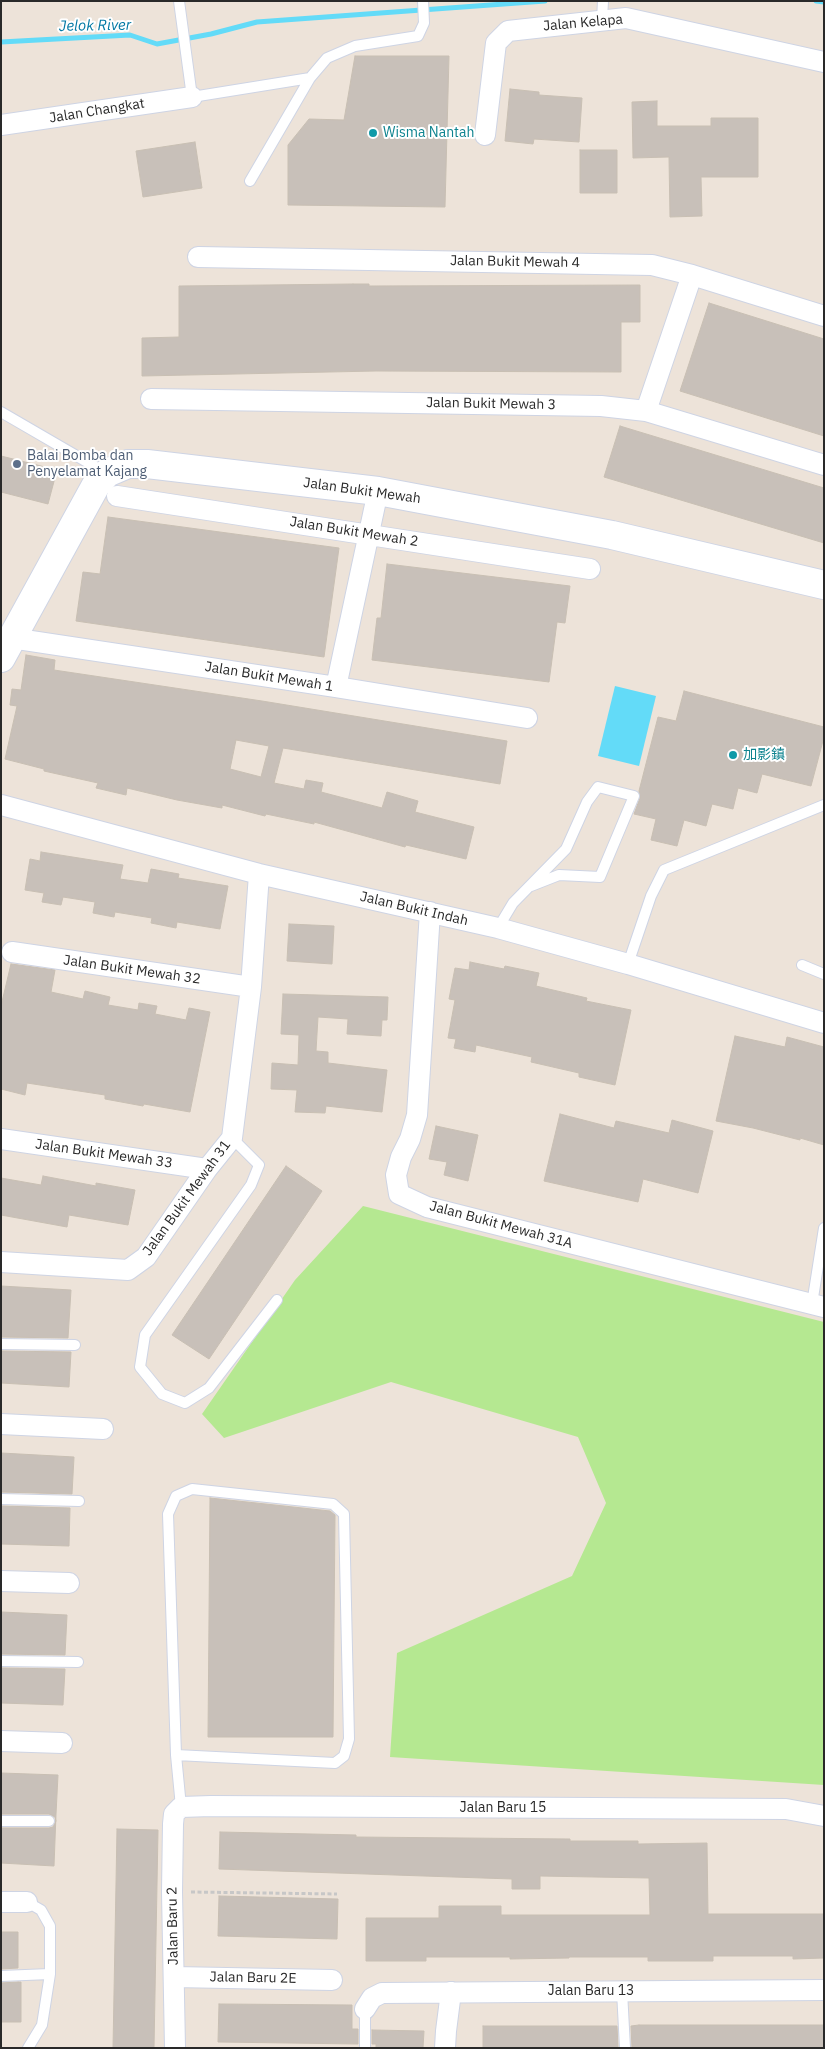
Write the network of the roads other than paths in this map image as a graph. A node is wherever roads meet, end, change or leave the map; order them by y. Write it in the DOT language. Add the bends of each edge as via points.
graph roads {
  1 [pos="179,1"];
  2 [pos="424,1"];
  3 [pos="602,8"];
  4 [pos="824,62"];
  5 [pos="310,78"];
  6 [pos="192,97"];
  7 [pos="1,126"];
  8 [pos="485,135"];
  9 [pos="250,181"];
  10 [pos="198,257"];
  11 [pos="692,275"];
  12 [pos="824,316"];
  13 [pos="151,399"];
  14 [pos="646,410"];
  15 [pos="1,412"];
  16 [pos="824,465"];
  17 [pos="112,485"];
  18 [pos="378,491"];
  19 [pos="369,534"];
  20 [pos="590,569"];
  21 [pos="824,585"];
  22 [pos="6,648"];
  23 [pos="336,686"];
  24 [pos="527,718"];
  25 [pos="1,805"];
  26 [pos="824,805"];
  27 [pos="259,874"];
  28 [pos="531,886"];
  29 [pos="430,912"];
  30 [pos="498,928"];
  31 [pos="12,952"];
  32 [pos="628,964"];
  33 [pos="802,965"];
  34 [pos="824,974"];
  35 [pos="251,987"];
  36 [pos="824,1023"];
  37 [pos="232,1138"];
  38 [pos="1,1139"];
  39 [pos="207,1169"];
  40 [pos="824,1228"];
  41 [pos="1,1262"];
  42 [pos="277,1300"];
  43 [pos="818,1305"];
  44 [pos="1,1344"];
  45 [pos="75,1345"];
  46 [pos="1,1424"];
  47 [pos="103,1429"];
  48 [pos="1,1499"];
  49 [pos="79,1502"];
  50 [pos="1,1581"];
  51 [pos="69,1583"];
  52 [pos="1,1661"];
  53 [pos="78,1662"];
  54 [pos="1,1741"];
  55 [pos="62,1743"];
  56 [pos="176,1755"];
  57 [pos="182,1808"];
  58 [pos="824,1816"];
  59 [pos="1,1820"];
  60 [pos="49,1821"];
  61 [pos="1,1902"];
  62 [pos="27,1902"];
  63 [pos="50,1974"];
  64 [pos="1,1976"];
  65 [pos="174,1977"];
  66 [pos="332,1980"];
  67 [pos="824,1990"];
  68 [pos="622,1991"];
  69 [pos="451,1992"];
  70 [pos="365,2009"];
  71 [pos="28,2048"];
  72 [pos="176,2048"];
  73 [pos="365,2048"];
  74 [pos="445,2048"];
  75 [pos="625,2048"];
  1 -- 6 [label="lane"];
  2 -- 5 [label="lane" via="424,23 418,36 355,46 327,58"];
  3 -- 4 [label="street, Jalan Kelapa" via="626,18"];
  3 -- 8 [label="street, Jalan Kelapa" via="508,31 496,43"];
  5 -- 6 [label="lane"];
  5 -- 9 [label="lane"];
  6 -- 7 [label="street, Jalan Changkat"];
  10 -- 11 [label="street, Jalan Bukit Mewah 4" via="629,264 652,265"];
  11 -- 12 [label="street, Jalan Bukit Mewah 4"];
  11 -- 14 [label="street"];
  13 -- 14 [label="street, Jalan Bukit Mewah 3" via="601,406"];
  14 -- 16 [label="street, Jalan Bukit Mewah 3"];
  15 -- 17 [label="lane"];
  17 -- 18 [label="street, Jalan Bukit Mewah" via="128,464 147,464"];
  17 -- 19 [label="street, Jalan Bukit Mewah 2"];
  17 -- 22 [label="street" via="96,485"];
  18 -- 19 [label="street"];
  18 -- 21 [label="street, Jalan Bukit Mewah" via="612,534"];
  19 -- 20 [label="street, Jalan Bukit Mewah 2"];
  19 -- 23 [label="street"];
  22 -- 23 [label="street, Jalan Bukit Mewah 1"];
  23 -- 24 [label="street, Jalan Bukit Mewah 1"];
  25 -- 27 [label="street, Jalan Bukit Indah"];
  26 -- 32 [label="lane" via="664,870 651,896"];
  27 -- 29 [label="street, Jalan Bukit Indah"];
  27 -- 35 [label="street, Jalan Bukit Mewah 31"];
  28 -- 28 [label="lane" via="559,875 600,877 634,796 598,787 587,802 566,849"];
  28 -- 30 [label="lane" via="513,903"];
  29 -- 30 [label="street, Jalan Bukit Indah"];
  29 -- 43 [label="street, Jalan Bukit Mewah 31A" via="417,1115 396,1175 400,1194 427,1207"];
  30 -- 32 [label="street, Jalan Bukit Indah"];
  31 -- 35 [label="street, Jalan Bukit Mewah 32"];
  32 -- 36 [label="street, Jalan Bukit Indah"];
  33 -- 34 [label="lane"];
  35 -- 37 [label="street, Jalan Bukit Mewah 31"];
  37 -- 39 [label="street, Jalan Bukit Mewah 31"];
  37 -- 42 [label="lane" via="259,1165 251,1185 146,1335 140,1367 162,1394 185,1403 209,1388"];
  38 -- 39 [label="street, Jalan Bukit Mewah 33"];
  39 -- 41 [label="street, Jalan Bukit Mewah 31" via="146,1257 128,1270"];
  40 -- 43 [label="lane"];
  44 -- 45 [label="lane"];
  46 -- 47 [label="street"];
  48 -- 49 [label="lane"];
  50 -- 51 [label="street"];
  52 -- 53 [label="lane"];
  54 -- 55 [label="street"];
  56 -- 56 [label="lane" via="168,1514 176,1496 192,1488 333,1504 344,1514 349,1739 344,1756 335,1763"];
  56 -- 57 [label="lane"];
  57 -- 58 [label="street, Jalan Baru 15" via="776,1809"];
  57 -- 65 [label="street, Jalan Baru 2" via="174,1814 173,1824"];
  59 -- 60 [label="lane"];
  61 -- 62 [label="street"];
  62 -- 63 [label="lane" via="41,1910 50,1926"];
  63 -- 64 [label="lane"];
  63 -- 71 [label="lane" via="42,2026"];
  65 -- 66 [label="street, Jalan Baru 2E"];
  65 -- 72 [label="street, Jalan Baru 2"];
  67 -- 68 [label="street, Jalan Baru 13"];
  68 -- 69 [label="street, Jalan Baru 13"];
  68 -- 75 [label="lane"];
  69 -- 70 [label="street, Jalan Baru 13" via="382,1993 372,1998"];
  69 -- 74 [label="street"];
  70 -- 73 [label="lane"];
}
